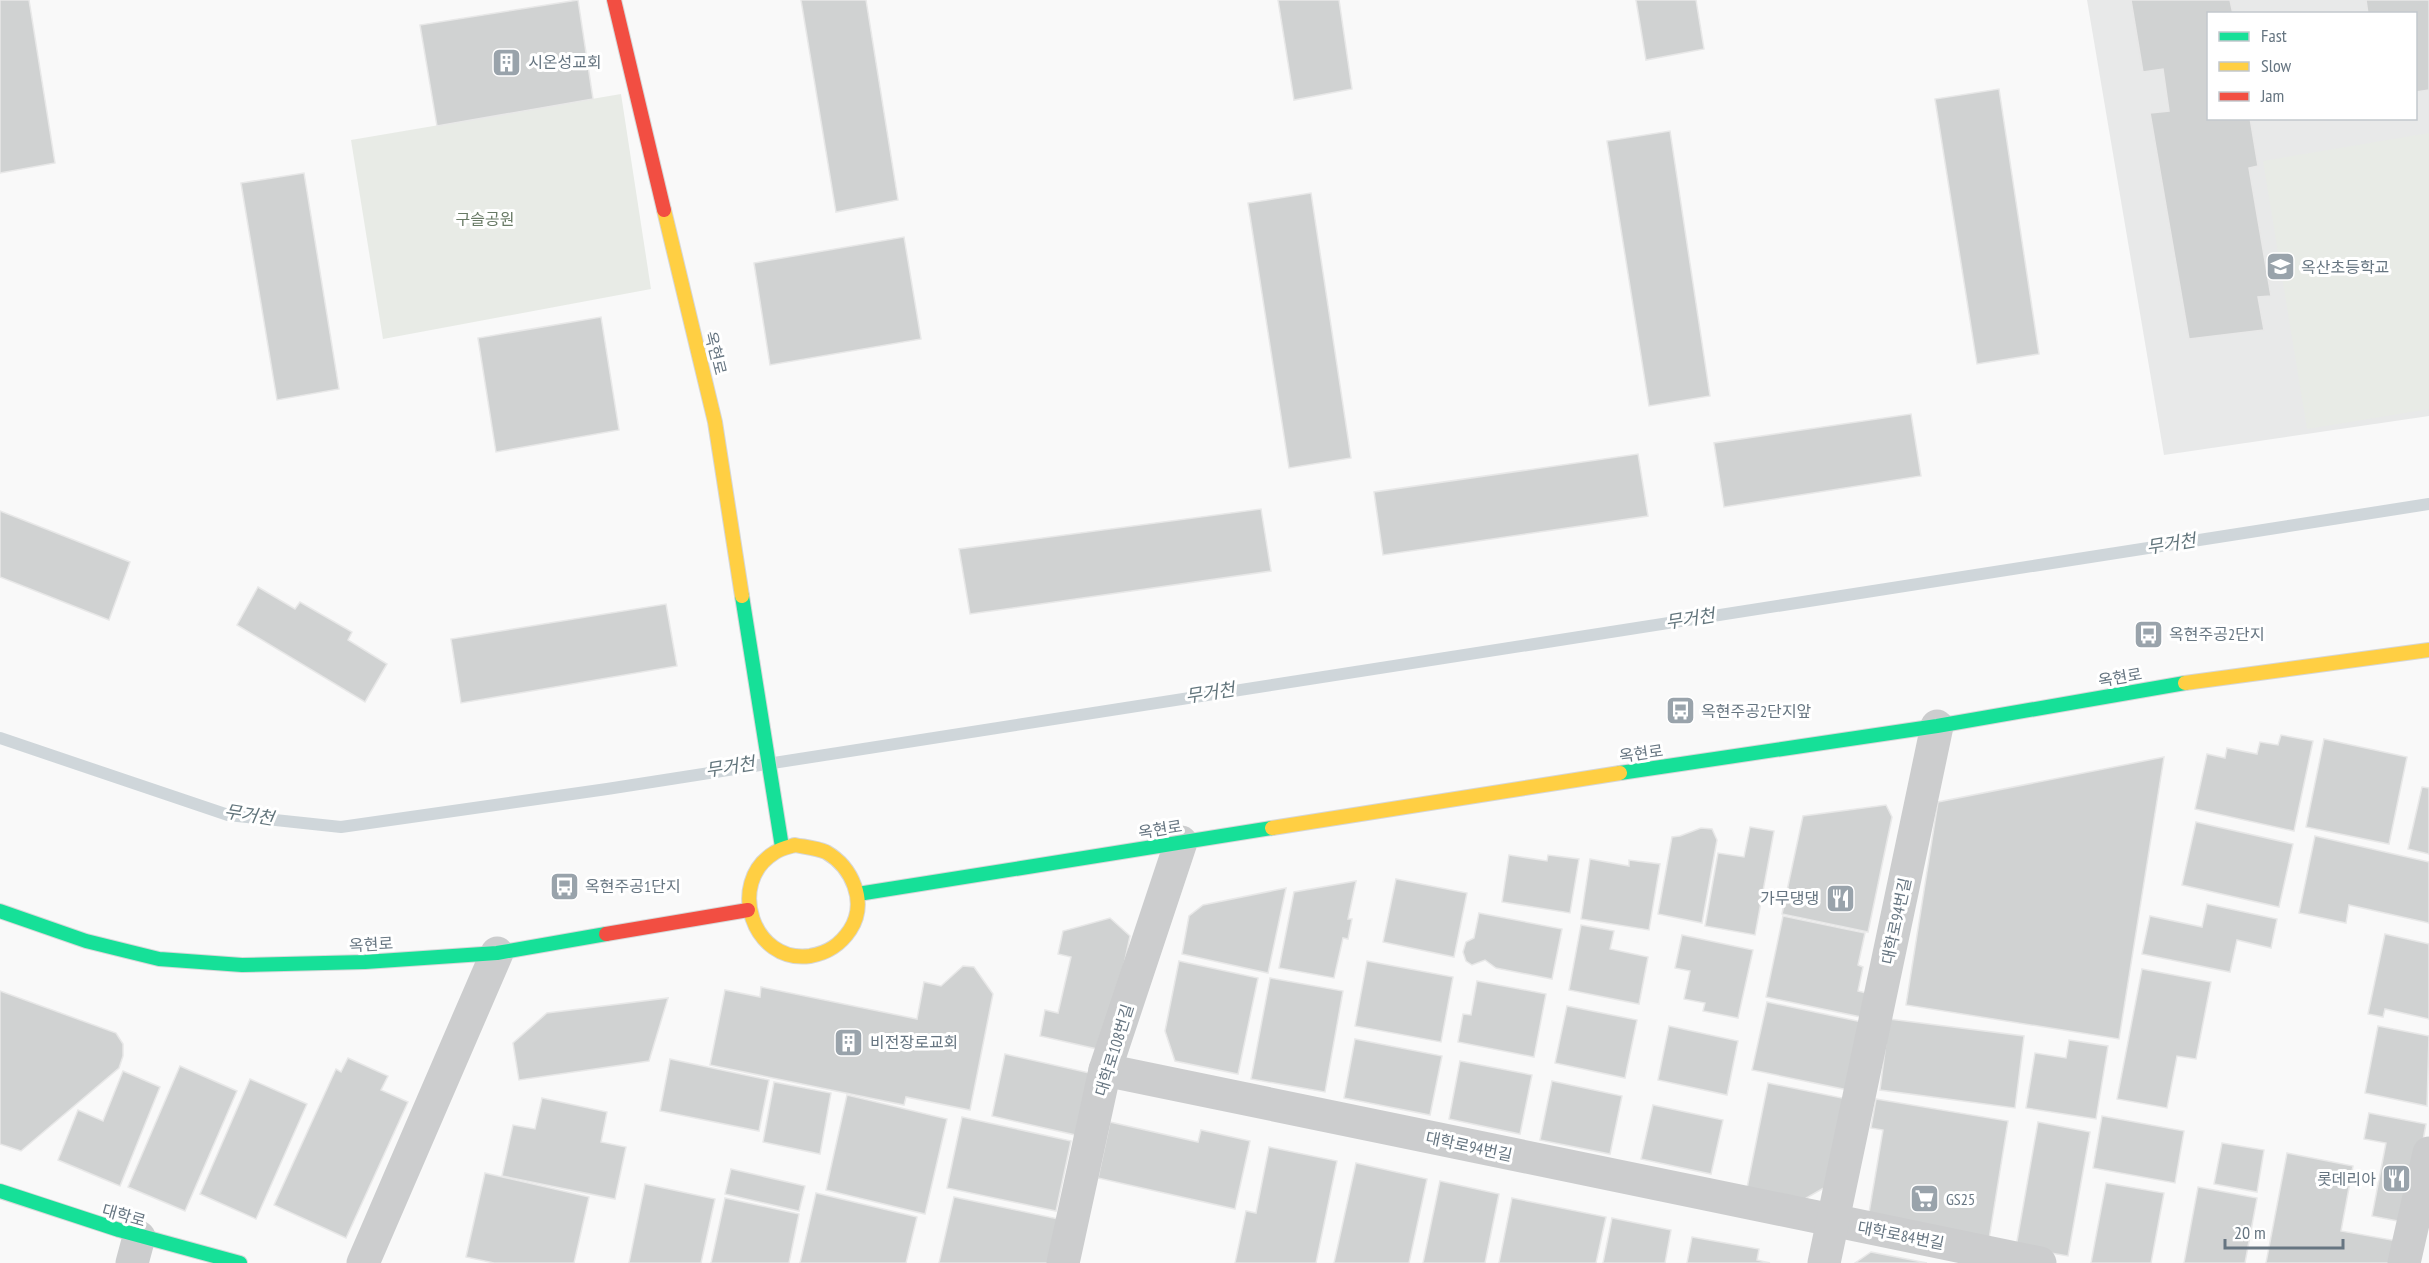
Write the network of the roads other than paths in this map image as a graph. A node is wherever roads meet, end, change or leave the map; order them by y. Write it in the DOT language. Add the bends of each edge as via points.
graph roads {
  1 [pos="614,0"];
  2 [pos="2429,650"];
  3 [pos="1937,726"];
  4 [pos="1181,842"];
  5 [pos="782,847"];
  6 [pos="858,894"];
  7 [pos="748,910"];
  8 [pos="0,911"];
  9 [pos="497,953"];
  10 [pos="1105,1070"];
  11 [pos="2429,1153"];
  12 [pos="0,1191"];
  13 [pos="1833,1222"];
  14 [pos="135,1250"];
  15 [pos="240,1263"];
  16 [pos="363,1263"];
  17 [pos="1063,1263"];
  18 [pos="1824,1263"];
  19 [pos="2040,1263"];
  20 [pos="2404,1263"];
  1 -- 5 [label="main road, 옥현로" via="716,422"];
  2 -- 3 [label="main road, 옥현로" via="2152,688"];
  3 -- 4 [label="main road, 옥현로"];
  3 -- 13 [label="street, 대학로94번길"];
  4 -- 6 [label="main road, 옥현로"];
  4 -- 10 [label="street, 대학로108번길"];
  5 -- 6 [label="main road" via="813,846 829,852 853,877"];
  5 -- 7 [label="main road" via="754,875 748,892"];
  6 -- 7 [label="main road" via="857,914 850,932 820,955 782,953 766,943 754,928"];
  7 -- 9 [label="main road, 옥현로"];
  8 -- 9 [label="main road, 옥현로" via="86,941 159,959 242,965"];
  9 -- 16 [label="street"];
  10 -- 13 [label="street, 대학로94번길"];
  10 -- 17 [label="street, 대학로108번길"];
  11 -- 20 [label="street"];
  12 -- 14 [label="main road, 대학로" via="81,1220"];
  13 -- 18 [label="street, 대학로94번길"];
  13 -- 19 [label="street, 대학로84번길"];
  14 -- 15 [label="main road, 대학로"];
}
